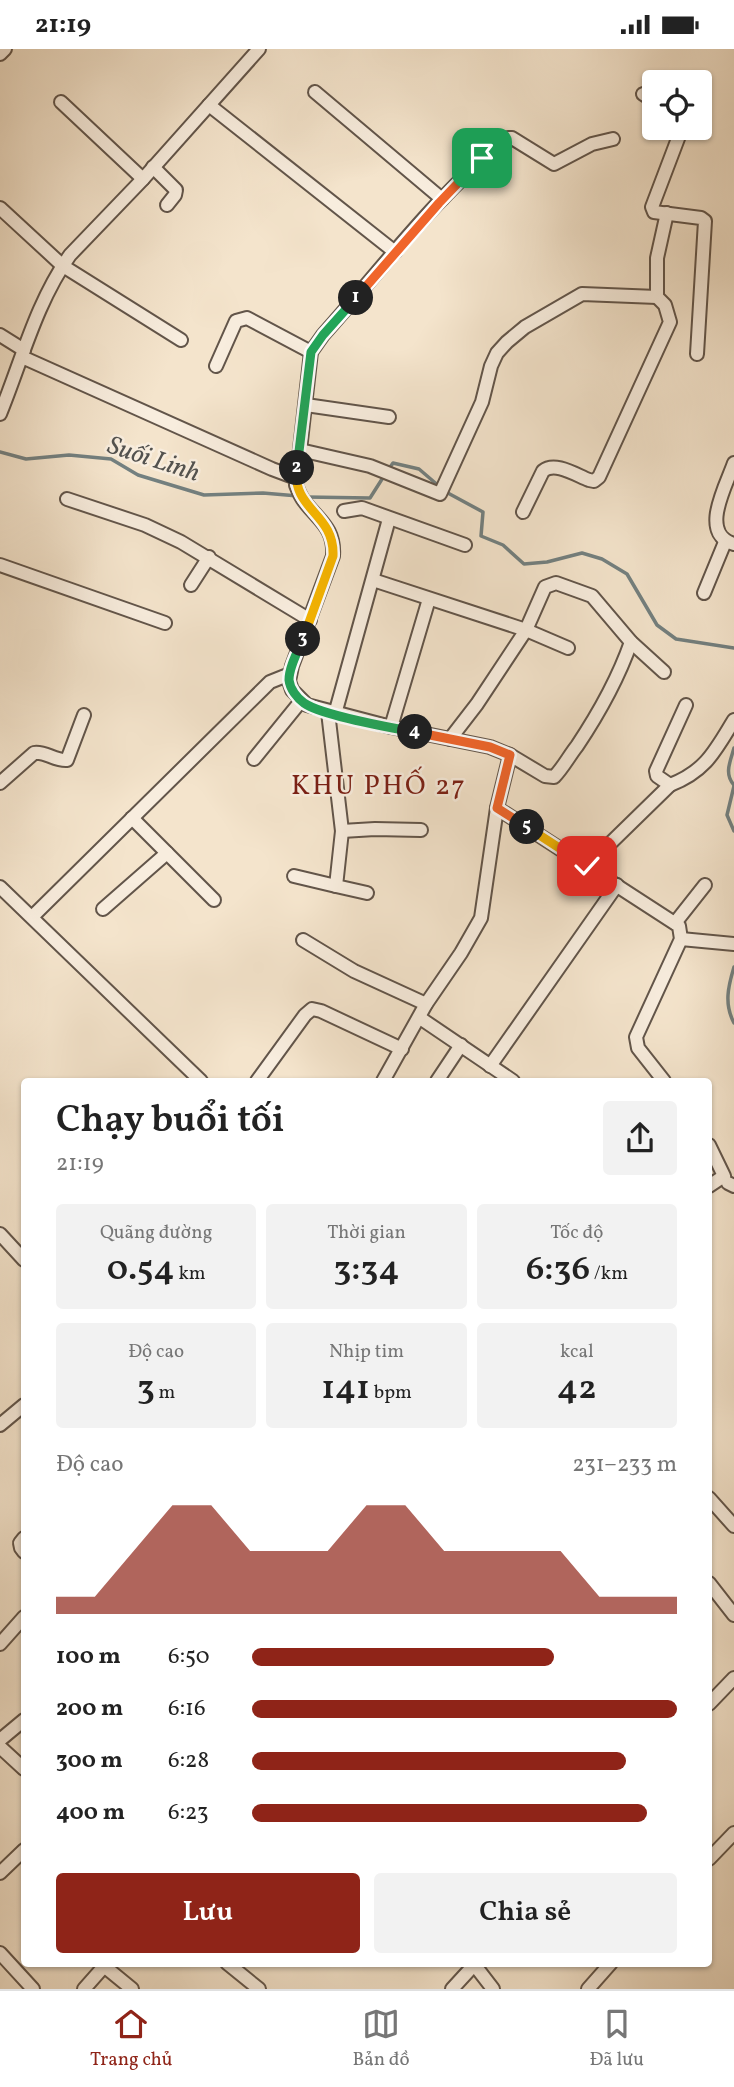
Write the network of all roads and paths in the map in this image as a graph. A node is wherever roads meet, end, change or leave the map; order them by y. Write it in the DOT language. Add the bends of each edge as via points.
graph roads {
  1 [pos="5,49"];
  2 [pos="259,49"];
  3 [pos="0,54"];
  4 [pos="315,92"];
  5 [pos="61,102"];
  6 [pos="209,105"];
  7 [pos="613,139"];
  8 [pos="677,140"];
  9 [pos="153,167"];
  10 [pos="143,179"];
  11 [pos="442,199"];
  12 [pos="167,205"];
  13 [pos="0,208"];
  14 [pos="667,213"];
  15 [pos="395,252"];
  16 [pos="62,266"];
  17 [pos="657,297"];
  18 [pos="0,335"];
  19 [pos="181,340"];
  20 [pos="311,352"];
  21 [pos="23,354"];
  22 [pos="697,354"];
  23 [pos="216,366"];
  24 [pos="5,388"];
  25 [pos="306,405"];
  26 [pos="0,414"];
  27 [pos="389,417"];
  28 [pos="300,450"];
  29 [pos="734,463"];
  30 [pos="296,481"];
  31 [pos="67,499"];
  32 [pos="344,511"];
  33 [pos="523,512"];
  34 [pos="389,519"];
  35 [pos="730,543"];
  36 [pos="465,545"];
  37 [pos="209,557"];
  38 [pos="0,565"];
  39 [pos="373,580"];
  40 [pos="191,585"];
  41 [pos="704,593"];
  42 [pos="429,599"];
  43 [pos="310,620"];
  44 [pos="165,622"];
  45 [pos="526,630"];
  46 [pos="631,642"];
  47 [pos="568,648"];
  48 [pos="664,672"];
  49 [pos="290,674"];
  50 [pos="301,701"];
  51 [pos="687,705"];
  52 [pos="331,713"];
  53 [pos="84,715"];
  54 [pos="734,720"];
  55 [pos="391,727"];
  56 [pos="450,739"];
  57 [pos="510,755"];
  58 [pos="254,759"];
  59 [pos="0,783"];
  60 [pos="670,785"];
  61 [pos="497,808"];
  62 [pos="132,818"];
  63 [pos="421,830"];
  64 [pos="342,831"];
  65 [pos="167,853"];
  66 [pos="587,866"];
  67 [pos="294,876"];
  68 [pos="617,885"];
  69 [pos="705,885"];
  70 [pos="336,886"];
  71 [pos="0,887"];
  72 [pos="367,893"];
  73 [pos="214,900"];
  74 [pos="103,909"];
  75 [pos="32,917"];
  76 [pos="675,923"];
  77 [pos="681,939"];
  78 [pos="303,940"];
  79 [pos="734,944"];
  80 [pos="426,1004"];
  81 [pos="420,1018"];
  82 [pos="461,1045"];
  83 [pos="402,1049"];
  84 [pos="490,1066"];
  85 [pos="198,1078"];
  86 [pos="259,1078"];
  87 [pos="385,1078"];
  88 [pos="439,1078"];
  89 [pos="508,1078"];
  90 [pos="662,1078"];
  91 [pos="712,1151"];
  92 [pos="712,1184"];
  93 [pos="0,1234"];
  94 [pos="21,1257"];
  95 [pos="21,1408"];
  96 [pos="0,1425"];
  97 [pos="712,1501"];
  98 [pos="734,1525"];
  99 [pos="712,1587"];
  100 [pos="734,1615"];
  101 [pos="21,1620"];
  102 [pos="0,1644"];
  103 [pos="734,1678"];
  104 [pos="712,1701"];
  105 [pos="21,1722"];
  106 [pos="0,1740"];
  107 [pos="0,1748"];
  108 [pos="21,1766"];
  109 [pos="734,1833"];
  110 [pos="21,1853"];
  111 [pos="712,1856"];
  112 [pos="0,1873"];
  113 [pos="0,1953"];
  114 [pos="104,1967"];
  115 [pos="108,1967"];
  116 [pos="235,1967"];
  117 [pos="471,1967"];
  118 [pos="476,1967"];
  119 [pos="607,1967"];
  120 [pos="33,1989"];
  121 [pos="84,1989"];
  122 [pos="132,1989"];
  123 [pos="259,1989"];
  124 [pos="452,1989"];
  125 [pos="493,1989"];
  126 [pos="588,1989"];
  1 -- 3 [label="street"];
  2 -- 6 [label="street"];
  4 -- 11 [label="street"];
  5 -- 10 [label="street"];
  6 -- 9 [label="street"];
  6 -- 15 [label="street"];
  7 -- 11 [label="street" via="592,144 554,164 508,138"];
  8 -- 14 [label="street" via="652,207 654,212"];
  9 -- 10 [label="street"];
  9 -- 12 [label="street" via="176,190"];
  10 -- 16 [label="street"];
  11 -- 15 [label="street"];
  13 -- 16 [label="street"];
  14 -- 17 [label="street" via="657,258"];
  14 -- 22 [label="street" via="705,221"];
  15 -- 20 [label="street"];
  16 -- 19 [label="street"];
  16 -- 21 [label="street"];
  17 -- 28 [label="street" via="582,294 507,342 491,366 482,402 440,495 379,470"];
  17 -- 33 [label="street" via="670,322 599,477 594,481 547,467"];
  18 -- 21 [label="street"];
  20 -- 23 [label="street" via="247,318 240,319"];
  20 -- 25 [label="street"];
  21 -- 24 [label="street"];
  21 -- 30 [label="street"];
  24 -- 26 [label="street"];
  25 -- 27 [label="street"];
  25 -- 28 [label="street"];
  28 -- 30 [label="street"];
  29 -- 35 [label="street" via="717,508 721,537"];
  30 -- 43 [label="street" via="302,499 330,532 334,548"];
  31 -- 37 [label="street" via="145,525"];
  32 -- 34 [label="street" via="362,508"];
  34 -- 36 [label="street"];
  34 -- 39 [label="street"];
  35 -- 41 [label="street"];
  37 -- 40 [label="street"];
  37 -- 43 [label="street"];
  38 -- 44 [label="street"];
  39 -- 42 [label="street"];
  39 -- 52 [label="street"];
  42 -- 45 [label="street"];
  42 -- 55 [label="street"];
  43 -- 49 [label="street"];
  45 -- 46 [label="street" via="545,587 556,583 592,596"];
  45 -- 47 [label="street"];
  45 -- 56 [label="street"];
  46 -- 48 [label="street"];
  46 -- 57 [label="street" via="608,694 554,777"];
  49 -- 50 [label="street" via="292,690"];
  49 -- 62 [label="street" via="270,682"];
  50 -- 52 [label="street"];
  50 -- 58 [label="street"];
  51 -- 60 [label="street" via="656,771"];
  52 -- 55 [label="street"];
  52 -- 64 [label="street"];
  53 -- 59 [label="street" via="67,760 34,753"];
  54 -- 60 [label="street" via="699,770"];
  55 -- 56 [label="street"];
  56 -- 57 [label="street"];
  57 -- 61 [label="street"];
  60 -- 66 [label="street"];
  61 -- 66 [label="street"];
  61 -- 80 [label="street" via="481,918"];
  62 -- 65 [label="street"];
  62 -- 75 [label="street"];
  63 -- 64 [label="street"];
  64 -- 70 [label="street"];
  65 -- 73 [label="street"];
  65 -- 74 [label="street"];
  66 -- 68 [label="street"];
  67 -- 70 [label="street"];
  68 -- 76 [label="street"];
  68 -- 84 [label="street"];
  69 -- 76 [label="street"];
  70 -- 72 [label="street"];
  71 -- 75 [label="street"];
  75 -- 85 [label="street"];
  76 -- 77 [label="street"];
  77 -- 79 [label="street"];
  77 -- 90 [label="street" via="636,1037 638,1048"];
  78 -- 80 [label="street" via="354,971"];
  80 -- 81 [label="street"];
  81 -- 82 [label="street"];
  81 -- 83 [label="street"];
  82 -- 84 [label="street"];
  82 -- 88 [label="street"];
  83 -- 86 [label="street" via="312,1009"];
  83 -- 87 [label="street"];
  84 -- 89 [label="street"];
  91 -- 92 [label="street" via="724,1175"];
  93 -- 94 [label="street"];
  95 -- 96 [label="street"];
  97 -- 98 [label="street"];
  99 -- 100 [label="street"];
  101 -- 102 [label="street"];
  103 -- 104 [label="street"];
  105 -- 106 [label="street"];
  107 -- 108 [label="street"];
  109 -- 111 [label="street"];
  110 -- 112 [label="street"];
  113 -- 120 [label="street"];
  114 -- 121 [label="street"];
  115 -- 122 [label="street"];
  116 -- 123 [label="street"];
  117 -- 124 [label="street"];
  118 -- 125 [label="street"];
  119 -- 126 [label="street"];
}
